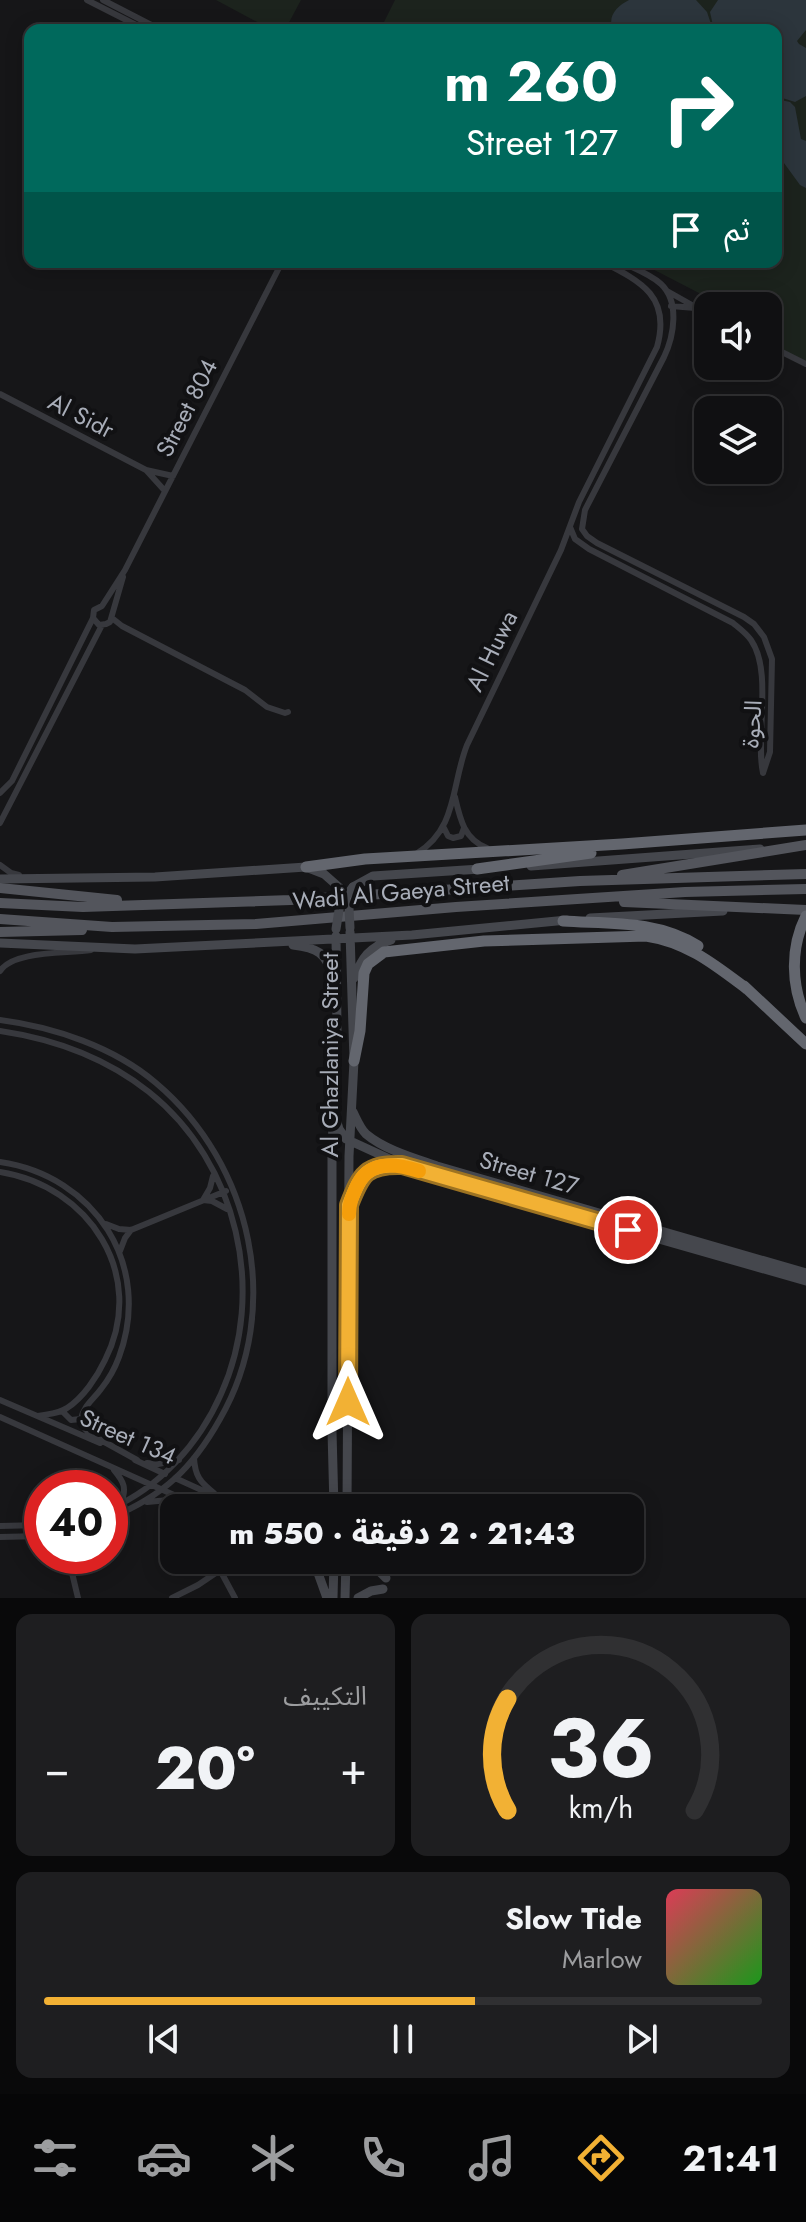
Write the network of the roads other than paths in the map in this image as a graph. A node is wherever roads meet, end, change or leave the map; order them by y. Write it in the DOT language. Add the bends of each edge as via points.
graph roads {
  1 [pos="87,0"];
  2 [pos="103,0"];
  3 [pos="134,24"];
  4 [pos="149,24"];
  5 [pos="279,268"];
  6 [pos="615,268"];
  7 [pos="633,268"];
  8 [pos="667,291"];
  9 [pos="671,306"];
  10 [pos="694,307"];
  11 [pos="694,308"];
  12 [pos="782,352"];
  13 [pos="806,364"];
  14 [pos="0,394"];
  15 [pos="146,470"];
  16 [pos="173,476"];
  17 [pos="165,491"];
  18 [pos="582,523"];
  19 [pos="570,527"];
  20 [pos="125,570"];
  21 [pos="102,606"];
  22 [pos="93,618"];
  23 [pos="108,620"];
  24 [pos="288,712"];
  25 [pos="760,752"];
  26 [pos="770,752"];
  27 [pos="0,793"];
  28 [pos="454,793"];
  29 [pos="0,823"];
  30 [pos="444,828"];
  31 [pos="464,828"];
  32 [pos="806,830"];
  33 [pos="622,844"];
  34 [pos="806,845"];
  35 [pos="775,850"];
  36 [pos="493,851"];
  37 [pos="412,856"];
  38 [pos="0,865"];
  39 [pos="306,867"];
  40 [pos="477,869"];
  41 [pos="806,874"];
  42 [pos="0,879"];
  43 [pos="49,879"];
  44 [pos="580,881"];
  45 [pos="0,888"];
  46 [pos="806,889"];
  47 [pos="343,893"];
  48 [pos="583,899"];
  49 [pos="0,903"];
  50 [pos="167,903"];
  51 [pos="790,909"];
  52 [pos="806,913"];
  53 [pos="0,919"];
  54 [pos="563,921"];
  55 [pos="112,927"];
  56 [pos="0,932"];
  57 [pos="350,933"];
  58 [pos="336,934"];
  59 [pos="412,935"];
  60 [pos="270,941"];
  61 [pos="0,943"];
  62 [pos="97,949"];
  63 [pos="0,971"];
  64 [pos="352,982"];
  65 [pos="747,989"];
  66 [pos="337,998"];
  67 [pos="0,1013"];
  68 [pos="806,1018"];
  69 [pos="0,1020"];
  70 [pos="11,1022"];
  71 [pos="0,1031"];
  72 [pos="806,1044"];
  73 [pos="354,1061"];
  74 [pos="352,1109"];
  75 [pos="334,1110"];
  76 [pos="351,1141"];
  77 [pos="406,1155"];
  78 [pos="0,1162"];
  79 [pos="402,1165"];
  80 [pos="0,1172"];
  81 [pos="214,1173"];
  82 [pos="233,1189"];
  83 [pos="222,1193"];
  84 [pos="203,1200"];
  85 [pos="349,1205"];
  86 [pos="230,1211"];
  87 [pos="105,1223"];
  88 [pos="131,1230"];
  89 [pos="120,1252"];
  90 [pos="806,1273"];
  91 [pos="806,1281"];
  92 [pos="0,1400"];
  93 [pos="62,1411"];
  94 [pos="38,1416"];
  95 [pos="0,1417"];
  96 [pos="81,1419"];
  97 [pos="194,1458"];
  98 [pos="179,1460"];
  99 [pos="139,1461"];
  100 [pos="112,1467"];
  101 [pos="114,1470"];
  102 [pos="165,1474"];
  103 [pos="334,1476"];
  104 [pos="176,1479"];
  105 [pos="151,1485"];
  106 [pos="162,1490"];
  107 [pos="171,1494"];
  108 [pos="210,1494"];
  109 [pos="216,1494"];
  110 [pos="329,1494"];
  111 [pos="334,1494"];
  112 [pos="349,1494"];
  113 [pos="128,1500"];
  114 [pos="160,1501"];
  115 [pos="143,1503"];
  116 [pos="128,1510"];
  117 [pos="24,1525"];
  118 [pos="0,1526"];
  119 [pos="24,1536"];
  120 [pos="0,1537"];
  121 [pos="72,1574"];
  122 [pos="214,1574"];
  123 [pos="222,1574"];
  124 [pos="318,1574"];
  125 [pos="333,1574"];
  126 [pos="345,1574"];
  127 [pos="382,1574"];
  128 [pos="386,1578"];
  129 [pos="383,1589"];
  130 [pos="78,1598"];
  131 [pos="172,1598"];
  132 [pos="235,1598"];
  133 [pos="330,1598"];
  134 [pos="345,1598"];
  135 [pos="358,1598"];
  1 -- 3 [label="street"];
  2 -- 4 [label="street"];
  5 -- 16 [label="street, Street 804"];
  6 -- 19 [label="street" via="650,291 660,317 660,338"];
  7 -- 8 [label="street"];
  8 -- 9 [label="street"];
  8 -- 10 [label="street"];
  9 -- 11 [label="street"];
  9 -- 18 [label="street" via="670,345"];
  12 -- 13 [label="street"];
  14 -- 15 [label="street, Al Sidr"];
  15 -- 16 [label="street"];
  15 -- 17 [label="street"];
  16 -- 17 [label="street, Street 804"];
  17 -- 20 [label="street, Street 804"];
  18 -- 19 [label="street"];
  18 -- 26 [label="street, الحوة" via="585,534 597,543 736,612 760,631 772,659"];
  19 -- 25 [label="street, الحوة" via="575,539 589,549 733,623 750,638 761,667"];
  19 -- 28 [label="street, Al Huwa" via="467,745"];
  20 -- 21 [label="street, Street 804"];
  20 -- 23 [label="street, Street 804"];
  21 -- 22 [label="street"];
  21 -- 23 [label="street" via="110,609"];
  22 -- 23 [label="street" via="96,623"];
  22 -- 27 [label="street" via="12,781"];
  23 -- 24 [label="street" via="245,690 267,707"];
  23 -- 29 [label="street, Street 804"];
  25 -- 26 [label="street"];
  25 -- 26 [label="street, الحوة" via="763,773"];
  28 -- 30 [label="street, Al Huwa"];
  28 -- 31 [label="street"];
  30 -- 31 [label="street" via="455,839"];
  30 -- 37 [label="street"];
  31 -- 36 [label="street" via="478,845"];
  32 -- 33 [label="highway"];
  33 -- 36 [label="highway"];
  33 -- 40 [label="highway"];
  34 -- 35 [label="main road"];
  35 -- 40 [label="street, Wadi Al Gaeya Street"];
  35 -- 44 [label="main road"];
  36 -- 37 [label="highway"];
  37 -- 39 [label="highway"];
  38 -- 43 [label="street" via="14,875"];
  39 -- 43 [label="street, Wadi Al Gaeya Street"];
  39 -- 47 [label="street" via="324,874"];
  40 -- 47 [label="street, Wadi Al Gaeya Street, bridge" via="382,875"];
  41 -- 44 [label="main road, Wadi Al Gaeya Street"];
  42 -- 43 [label="street, Wadi Al Gaeya Street"];
  44 -- 50 [label="main road, Wadi Al Gaeya Street"];
  45 -- 50 [label="main road"];
  46 -- 48 [label="main road, Wadi Al Gaeya Street"];
  47 -- 57 [label="street, bridge"];
  47 -- 58 [label="street, bridge"];
  48 -- 51 [label="main road"];
  48 -- 55 [label="main road, Wadi Al Gaeya Street" via="256,924"];
  49 -- 50 [label="main road, Wadi Al Gaeya Street"];
  51 -- 52 [label="main road"];
  51 -- 54 [label="street, Wadi Al Gaeya Street"];
  52 -- 68 [label="highway" via="794,971"];
  53 -- 55 [label="main road, Wadi Al Gaeya Street"];
  54 -- 59 [label="street, Wadi Al Gaeya Street"];
  54 -- 65 [label="highway" via="668,931 703,949"];
  55 -- 56 [label="main road"];
  57 -- 58 [label="street, Wadi Al Gaeya Street"];
  57 -- 59 [label="street, Wadi Al Gaeya Street"];
  57 -- 64 [label="street, Al Ghazlaniya Street"];
  58 -- 60 [label="street, Wadi Al Gaeya Street"];
  58 -- 66 [label="street, Al Ghazlaniya Street"];
  59 -- 64 [label="street" via="374,946"];
  60 -- 62 [label="street, Wadi Al Gaeya Street"];
  60 -- 66 [label="street" via="321,952"];
  61 -- 62 [label="street, Wadi Al Gaeya Street"];
  62 -- 63 [label="street" via="25,957"];
  64 -- 73 [label="street, Al Ghazlaniya Street"];
  65 -- 72 [label="highway"];
  65 -- 73 [label="highway" via="703,956 646,936 484,941 384,952 364,973"];
  66 -- 75 [label="street, Al Ghazlaniya Street"];
  67 -- 70 [label="street"];
  69 -- 70 [label="street"];
  70 -- 82 [label="street" via="78,1040 148,1077 201,1131"];
  71 -- 81 [label="street" via="71,1048 135,1082 176,1118"];
  73 -- 74 [label="street, Al Ghazlaniya Street"];
  74 -- 76 [label="street, Al Ghazlaniya Street"];
  74 -- 77 [label="street, Street 127" via="367,1134"];
  75 -- 76 [label="street" via="339,1129"];
  75 -- 103 [label="street, Al Ghazlaniya Street"];
  76 -- 79 [label="street, Street 127"];
  76 -- 85 [label="street, Al Ghazlaniya Street"];
  77 -- 79 [label="street"];
  77 -- 90 [label="street, Street 127"];
  78 -- 87 [label="street" via="64,1184"];
  79 -- 85 [label="street" via="367,1171"];
  79 -- 91 [label="street, Street 127"];
  80 -- 93 [label="street" via="46,1187 71,1202 95,1228 114,1266 120,1299 114,1341 97,1376"];
  81 -- 83 [label="street"];
  81 -- 84 [label="street"];
  82 -- 83 [label="street"];
  82 -- 97 [label="street" via="252,1259 250,1335 230,1402"];
  83 -- 84 [label="street"];
  83 -- 86 [label="street"];
  84 -- 86 [label="street"];
  84 -- 88 [label="street"];
  85 -- 112 [label="street, Al Ghazlaniya Street"];
  86 -- 98 [label="street" via="243,1293 235,1358 218,1402"];
  87 -- 88 [label="street"];
  87 -- 89 [label="street"];
  88 -- 89 [label="street"];
  89 -- 96 [label="street" via="129,1299 127,1331 113,1372 87,1403"];
  92 -- 94 [label="street, Street 134"];
  93 -- 94 [label="street"];
  93 -- 96 [label="street" via="71,1420"];
  94 -- 99 [label="street, Street 134"];
  95 -- 100 [label="street, Street 134"];
  96 -- 99 [label="street" via="90,1434"];
  97 -- 104 [label="street"];
  97 -- 109 [label="street" via="198,1479"];
  98 -- 99 [label="street"];
  98 -- 102 [label="street"];
  99 -- 102 [label="street, Street 134"];
  100 -- 101 [label="street"];
  100 -- 105 [label="street, Street 134"];
  102 -- 104 [label="street, Street 134"];
  102 -- 105 [label="street"];
  103 -- 110 [label="street"];
  103 -- 111 [label="street, Al Ghazlaniya Street"];
  104 -- 106 [label="street"];
  104 -- 108 [label="street, Street 134"];
  105 -- 106 [label="street, Street 134"];
  105 -- 113 [label="street"];
  106 -- 107 [label="street, Street 134"];
  106 -- 115 [label="street"];
  114 -- 115 [label="street"];
  115 -- 116 [label="street"];
  117 -- 118 [label="street"];
  119 -- 120 [label="street"];
  121 -- 130 [label="street"];
  122 -- 131 [label="street"];
  123 -- 132 [label="street"];
  124 -- 133 [label="street"];
  125 -- 133 [label="street"];
  126 -- 134 [label="street"];
  127 -- 128 [label="street"];
  129 -- 135 [label="street"];
}
